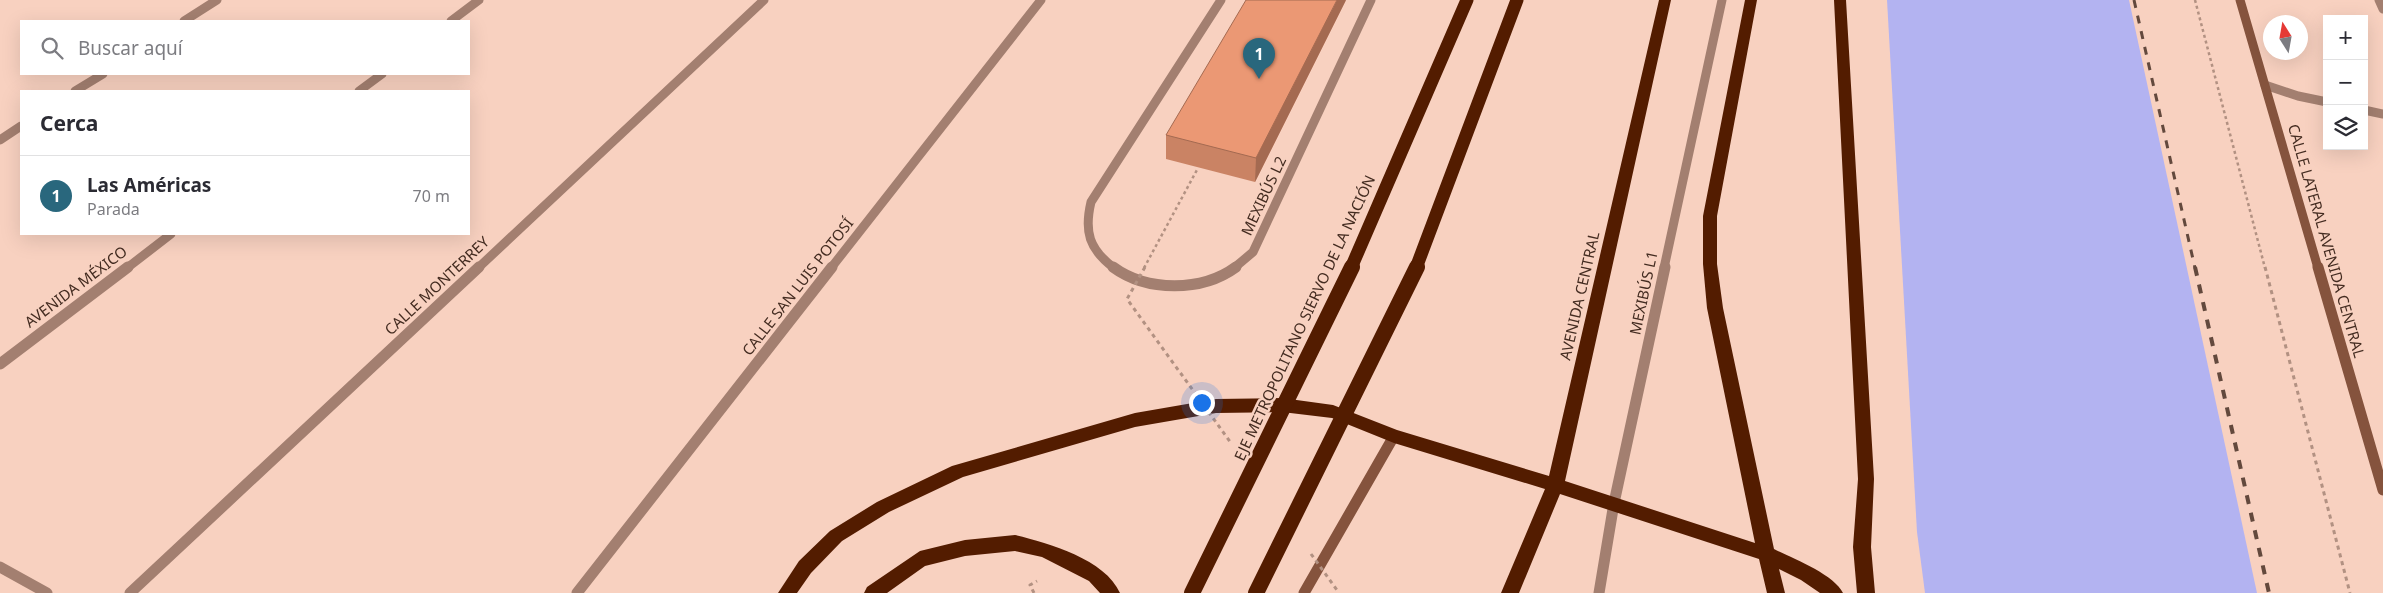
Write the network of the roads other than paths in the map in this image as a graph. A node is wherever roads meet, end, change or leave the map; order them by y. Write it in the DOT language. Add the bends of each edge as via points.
graph roads {
  1 [pos="217,0"];
  2 [pos="478,0"];
  3 [pos="764,0"];
  4 [pos="1042,0"];
  5 [pos="1221,0"];
  6 [pos="1371,0"];
  7 [pos="1467,0"];
  8 [pos="1517,0"];
  9 [pos="1665,0"];
  10 [pos="1722,0"];
  11 [pos="1751,0"];
  12 [pos="1840,0"];
  13 [pos="2240,0"];
  14 [pos="2380,0"];
  15 [pos="2383,9"];
  16 [pos="186,20"];
  17 [pos="452,20"];
  18 [pos="101,75"];
  19 [pos="381,75"];
  20 [pos="2264,85"];
  21 [pos="77,90"];
  22 [pos="359,90"];
  23 [pos="2323,101"];
  24 [pos="2368,111"];
  25 [pos="2383,114"];
  26 [pos="20,127"];
  27 [pos="0,140"];
  28 [pos="170,235"];
  29 [pos="0,364"];
  30 [pos="1394,436"];
  31 [pos="1554,486"];
  32 [pos="2383,490"];
  33 [pos="1614,503"];
  34 [pos="1766,554"];
  35 [pos="0,567"];
  36 [pos="47,593"];
  37 [pos="130,593"];
  38 [pos="577,593"];
  39 [pos="788,593"];
  40 [pos="872,593"];
  41 [pos="1111,593"];
  42 [pos="1192,593"];
  43 [pos="1256,593"];
  44 [pos="1304,593"];
  45 [pos="1510,593"];
  46 [pos="1599,593"];
  47 [pos="1776,593"];
  48 [pos="1834,593"];
  49 [pos="1866,593"];
  1 -- 16 [label="street"];
  2 -- 17 [label="street"];
  3 -- 37 [label="street, CALLE MONTERREY"];
  4 -- 38 [label="street, CALLE SAN LUIS POTOSÍ"];
  5 -- 6 [label="street, MEXIBÚS L2" via="1091,202 1087,222 1090,242 1103,260 1124,274 1150,283 1179,286 1208,281 1233,270 1252,252"];
  7 -- 42 [label="highway, EJE METROPOLITANO SIERVO DE LA NACIÓN, bridge" via="1363,244"];
  8 -- 43 [label="highway, bridge" via="1420,260"];
  9 -- 31 [label="highway, AVENIDA CENTRAL"];
  10 -- 33 [label="street, MEXIBÚS L1"];
  11 -- 34 [label="highway" via="1710,216 1710,264 1715,308"];
  12 -- 49 [label="highway" via="1866,479 1862,547"];
  13 -- 20 [label="main road, CALLE LATERAL AVENIDA CENTRAL"];
  14 -- 15 [label="street"];
  18 -- 21 [label="street"];
  19 -- 22 [label="street"];
  20 -- 23 [label="street"];
  20 -- 32 [label="main road, CALLE LATERAL AVENIDA CENTRAL"];
  24 -- 25 [label="street"];
  26 -- 27 [label="street"];
  28 -- 29 [label="street, AVENIDA MÉXICO"];
  30 -- 31 [label="highway"];
  30 -- 39 [label="highway" via="1333,412 1282,405 1216,406 1135,420 958,471 883,507 836,536 805,567"];
  30 -- 44 [label="main road"];
  31 -- 33 [label="highway"];
  31 -- 45 [label="highway, AVENIDA CENTRAL"];
  33 -- 34 [label="highway"];
  33 -- 46 [label="street, MEXIBÚS L1"];
  34 -- 47 [label="highway"];
  34 -- 48 [label="highway" via="1807,574"];
  35 -- 36 [label="street"];
  40 -- 41 [label="highway" via="920,559 965,548 1015,542 1045,550 1095,574"];
}
